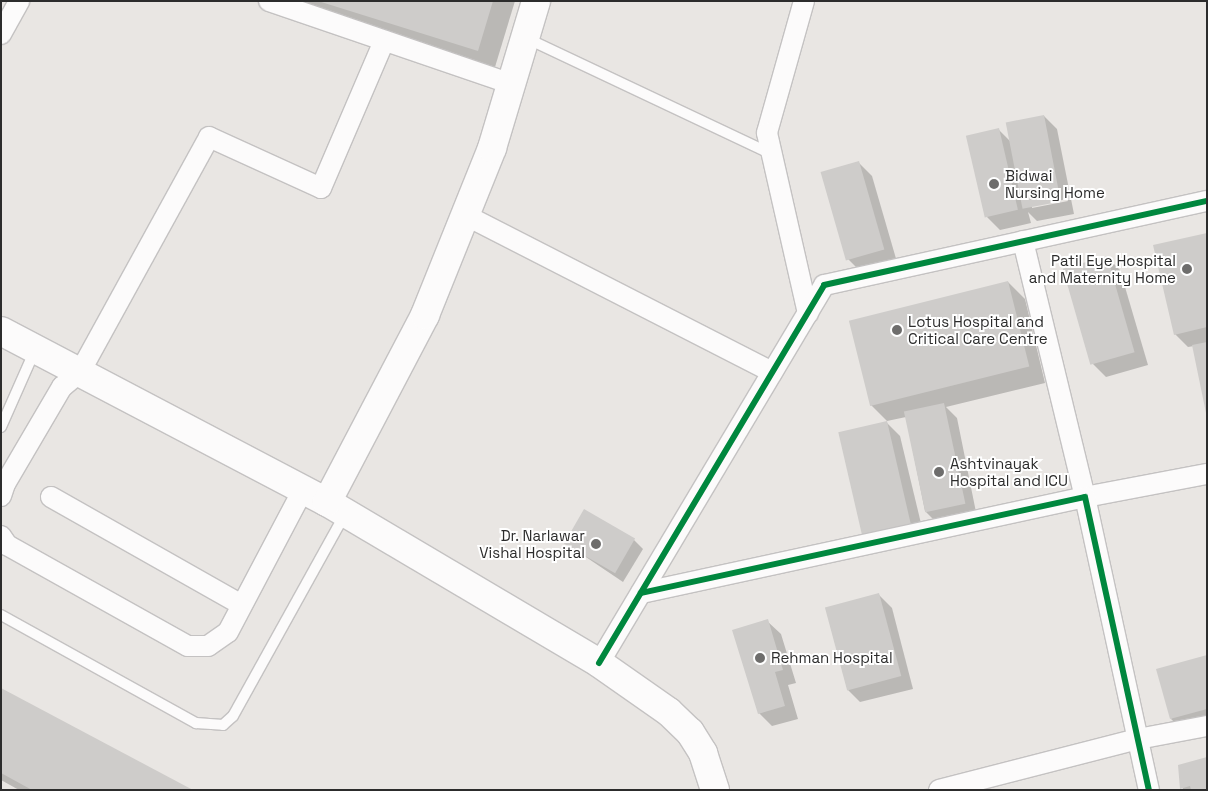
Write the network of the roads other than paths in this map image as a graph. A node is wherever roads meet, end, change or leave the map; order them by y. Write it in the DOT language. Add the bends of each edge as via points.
graph roads {
  1 [pos="18,1"];
  2 [pos="269,1"];
  3 [pos="536,1"];
  4 [pos="804,1"];
  5 [pos="1,34"];
  6 [pos="525,38"];
  7 [pos="384,41"];
  8 [pos="511,84"];
  9 [pos="772,154"];
  10 [pos="1207,201"];
  11 [pos="465,215"];
  12 [pos="1023,241"];
  13 [pos="808,313"];
  14 [pos="1,331"];
  15 [pos="36,349"];
  16 [pos="80,372"];
  17 [pos="772,372"];
  18 [pos="1,427"];
  19 [pos="1207,474"];
  20 [pos="303,490"];
  21 [pos="1,496"];
  22 [pos="51,497"];
  23 [pos="1085,497"];
  24 [pos="336,508"];
  25 [pos="1,536"];
  26 [pos="641,593"];
  27 [pos="242,605"];
  28 [pos="1,615"];
  29 [pos="599,663"];
  30 [pos="1207,726"];
  31 [pos="1138,739"];
  32 [pos="716,790"];
  33 [pos="939,790"];
  34 [pos="1149,790"];
  1 -- 5 [label="street"];
  2 -- 7 [label="street"];
  3 -- 6 [label="main road"];
  4 -- 9 [label="street" via="767,133"];
  6 -- 8 [label="main road"];
  6 -- 9 [label="lane"];
  7 -- 8 [label="street"];
  7 -- 16 [label="street" via="321,188 209,137"];
  8 -- 11 [label="main road" via="492,148"];
  9 -- 13 [label="street"];
  10 -- 12 [label="street"];
  11 -- 17 [label="street"];
  11 -- 24 [label="main road" via="425,314"];
  12 -- 13 [label="street" via="824,285"];
  12 -- 23 [label="street"];
  13 -- 17 [label="street"];
  14 -- 15 [label="main road"];
  15 -- 16 [label="main road"];
  15 -- 18 [label="lane"];
  16 -- 20 [label="main road"];
  16 -- 21 [label="street" via="62,387 4,484"];
  17 -- 26 [label="street"];
  19 -- 23 [label="street"];
  20 -- 24 [label="main road"];
  20 -- 27 [label="street"];
  22 -- 27 [label="street"];
  23 -- 26 [label="street"];
  23 -- 31 [label="street"];
  24 -- 28 [label="lane" via="233,716 223,725 196,723"];
  24 -- 29 [label="main road"];
  25 -- 27 [label="street" via="7,545 188,646 208,646 228,632"];
  26 -- 29 [label="street"];
  29 -- 32 [label="main road" via="669,712 690,732 704,753"];
  30 -- 31 [label="street"];
  31 -- 33 [label="street"];
  31 -- 34 [label="street"];
}
